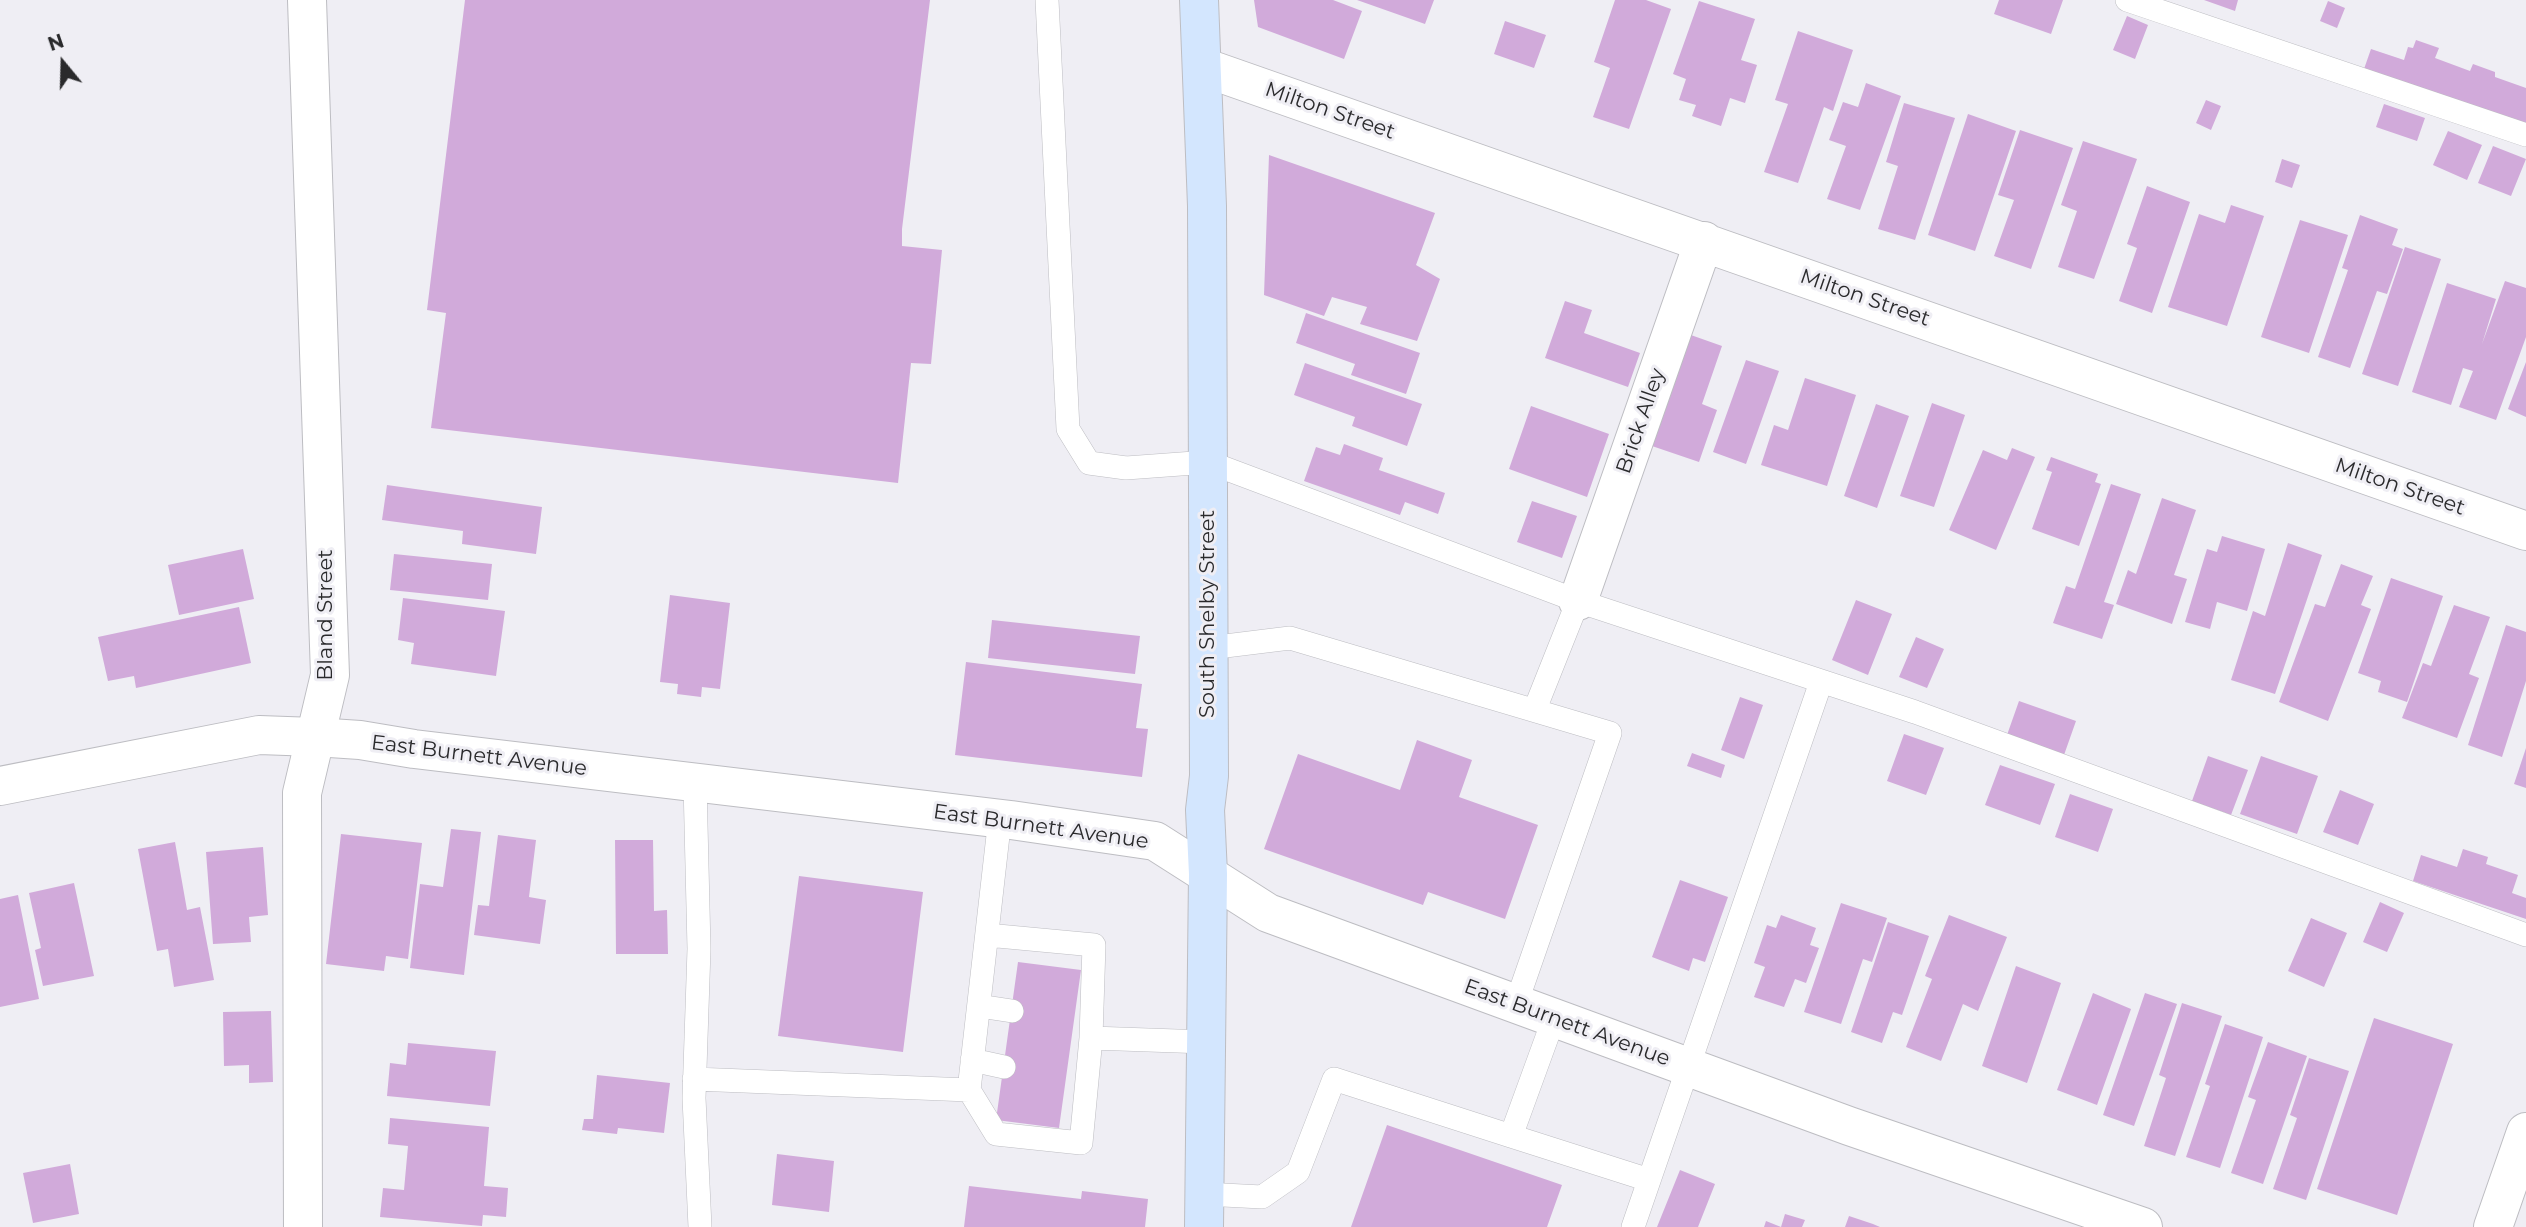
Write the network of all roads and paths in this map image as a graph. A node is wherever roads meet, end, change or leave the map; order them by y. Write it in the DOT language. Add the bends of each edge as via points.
graph roads {
  1 [pos="307,0"];
  2 [pos="1047,0"];
  3 [pos="1199,0"];
  4 [pos="2127,0"];
  5 [pos="1203,67"];
  6 [pos="2526,135"];
  7 [pos="1704,241"];
  8 [pos="1208,462"];
  9 [pos="2526,531"];
  10 [pos="1577,601"];
  11 [pos="1209,648"];
  12 [pos="1821,682"];
  13 [pos="1535,709"];
  14 [pos="315,737"];
  15 [pos="695,783"];
  16 [pos="0,786"];
  17 [pos="1000,818"];
  18 [pos="1208,874"];
  19 [pos="2526,934"];
  20 [pos="987,935"];
  21 [pos="1516,1004"];
  22 [pos="979,1006"];
  23 [pos="1012,1011"];
  24 [pos="1554,1018"];
  25 [pos="1085,1025"];
  26 [pos="1206,1042"];
  27 [pos="972,1060"];
  28 [pos="1687,1066"];
  29 [pos="1004,1067"];
  30 [pos="694,1079"];
  31 [pos="969,1090"];
  32 [pos="2526,1132"];
  33 [pos="1511,1136"];
  34 [pos="1649,1180"];
  35 [pos="1204,1210"];
  36 [pos="303,1227"];
  37 [pos="700,1227"];
  38 [pos="1633,1227"];
  39 [pos="2143,1227"];
  40 [pos="2493,1227"];
  1 -- 14 [label="street, Bland Street" via="330,674"];
  2 -- 8 [label="lane" via="1068,429 1089,463 1126,468"];
  3 -- 5 [label="main road, South Shelby Street"];
  4 -- 6 [label="lane"];
  5 -- 7 [label="street, Milton Street"];
  5 -- 8 [label="main road, South Shelby Street"];
  7 -- 9 [label="street, Milton Street"];
  7 -- 10 [label="street, Brick Alley"];
  8 -- 10 [label="lane"];
  8 -- 11 [label="main road, South Shelby Street"];
  10 -- 12 [label="lane"];
  10 -- 13 [label="lane"];
  11 -- 13 [label="lane" via="1290,638"];
  11 -- 18 [label="main road, South Shelby Street"];
  12 -- 19 [label="lane"];
  12 -- 28 [label="lane"];
  13 -- 21 [label="lane" via="1610,733"];
  14 -- 15 [label="street, East Burnett Avenue"];
  14 -- 16 [label="street, East Burnett Avenue" via="260,735"];
  14 -- 36 [label="street, Bland Street" via="302,793"];
  15 -- 17 [label="street, East Burnett Avenue"];
  15 -- 30 [label="lane" via="698,949"];
  17 -- 18 [label="street, East Burnett Avenue" via="1155,841"];
  17 -- 20 [label="lane"];
  18 -- 21 [label="street, East Burnett Avenue" via="1268,913"];
  18 -- 26 [label="main road, South Shelby Street"];
  20 -- 22 [label="lane"];
  20 -- 25 [label="lane" via="1094,945"];
  21 -- 24 [label="street, East Burnett Avenue"];
  22 -- 23 [label="lane"];
  22 -- 27 [label="lane"];
  24 -- 28 [label="street, East Burnett Avenue"];
  24 -- 33 [label="lane"];
  25 -- 26 [label="lane"];
  25 -- 31 [label="lane" via="1077,1079 1081,1143 996,1134"];
  26 -- 35 [label="main road, South Shelby Street"];
  27 -- 29 [label="lane"];
  27 -- 31 [label="lane"];
  28 -- 34 [label="lane"];
  28 -- 39 [label="street, East Burnett Avenue"];
  30 -- 31 [label="lane"];
  30 -- 37 [label="lane"];
  32 -- 40 [label="street"];
  33 -- 34 [label="lane"];
  33 -- 35 [label="lane" via="1334,1079 1298,1172 1262,1197"];
  34 -- 38 [label="lane"];
}
